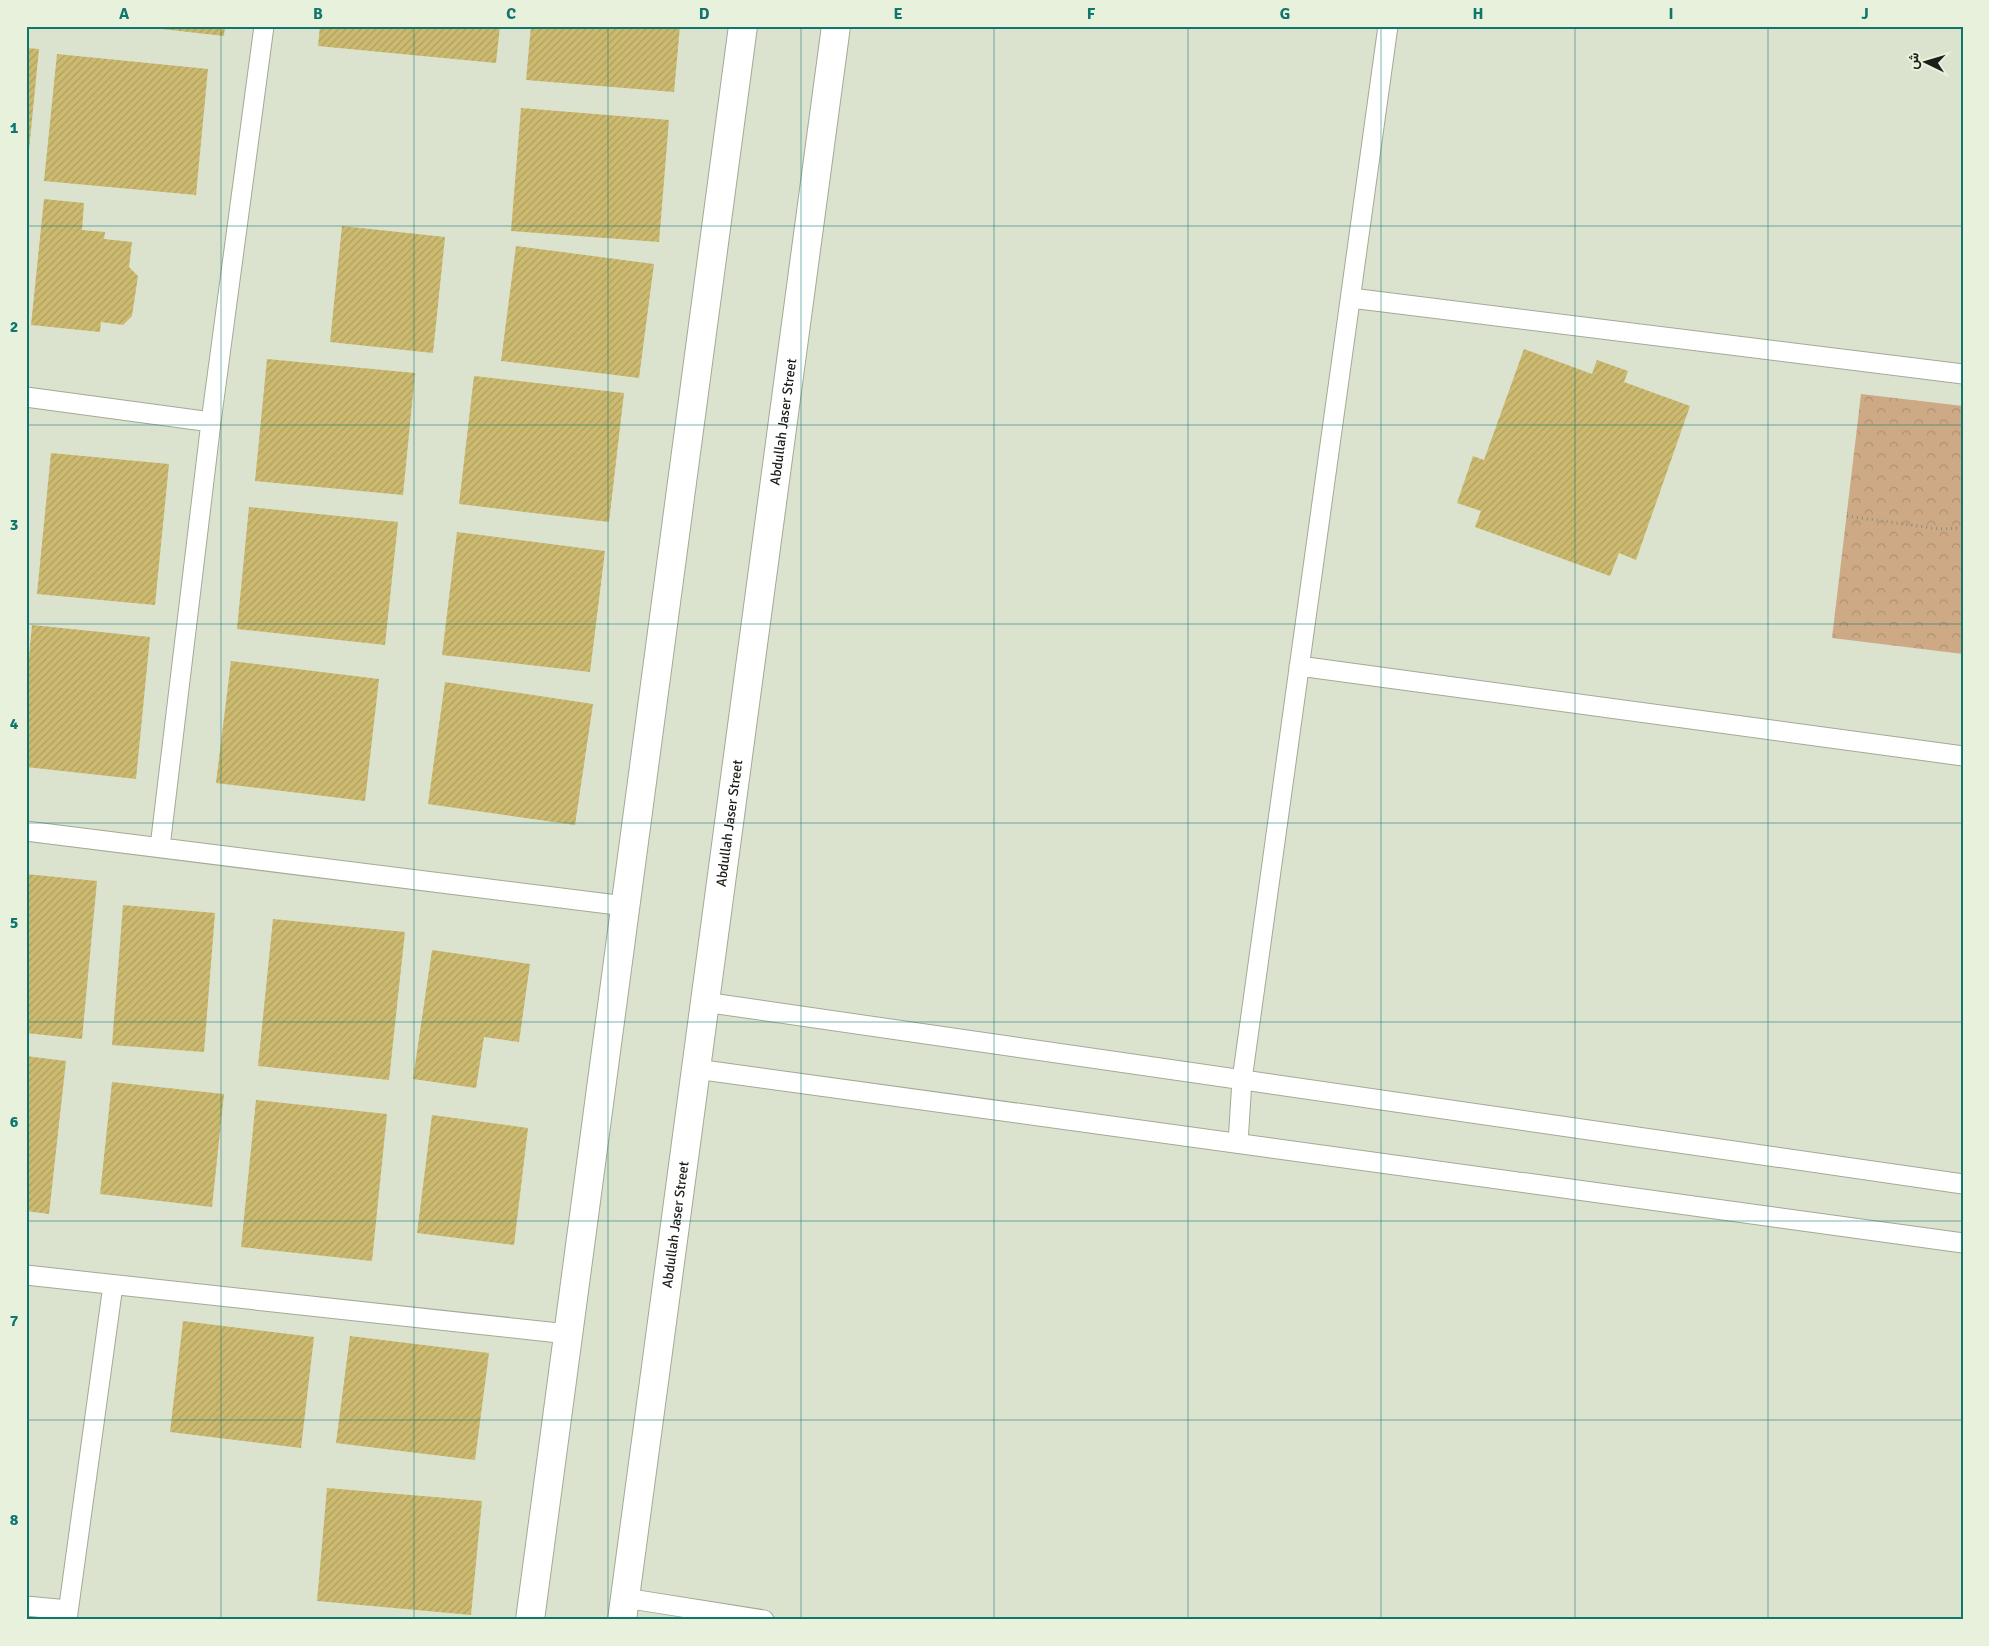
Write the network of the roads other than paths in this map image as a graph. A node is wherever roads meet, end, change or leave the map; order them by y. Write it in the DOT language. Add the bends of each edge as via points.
graph roads {
  1 [pos="264,26"];
  2 [pos="743,26"];
  3 [pos="836,26"];
  4 [pos="1388,26"];
  5 [pos="1350,298"];
  6 [pos="1963,374"];
  7 [pos="26,397"];
  8 [pos="211,422"];
  9 [pos="1300,666"];
  10 [pos="1963,756"];
  11 [pos="26,831"];
  12 [pos="160,846"];
  13 [pos="626,906"];
  14 [pos="704,1002"];
  15 [pos="696,1068"];
  16 [pos="1242,1080"];
  17 [pos="1238,1143"];
  18 [pos="1963,1184"];
  19 [pos="1963,1243"];
  20 [pos="26,1275"];
  21 [pos="114,1285"];
  22 [pos="568,1334"];
  23 [pos="26,1606"];
  24 [pos="624,1609"];
  25 [pos="67,1615"];
  26 [pos="530,1620"];
  27 [pos="764,1620"];
  1 -- 8 [label="lane"];
  2 -- 13 [label="street"];
  3 -- 14 [label="street, Abdullah Jaser Street"];
  4 -- 5 [label="lane"];
  5 -- 6 [label="lane"];
  5 -- 9 [label="lane"];
  7 -- 8 [label="lane"];
  8 -- 12 [label="lane"];
  9 -- 10 [label="lane"];
  9 -- 16 [label="lane"];
  11 -- 12 [label="lane"];
  12 -- 13 [label="lane"];
  13 -- 22 [label="street"];
  14 -- 15 [label="street, Abdullah Jaser Street"];
  14 -- 16 [label="lane"];
  15 -- 17 [label="lane"];
  15 -- 24 [label="street, Abdullah Jaser Street"];
  16 -- 17 [label="lane"];
  16 -- 18 [label="lane"];
  17 -- 19 [label="lane"];
  20 -- 21 [label="lane"];
  21 -- 22 [label="lane"];
  21 -- 25 [label="lane"];
  22 -- 26 [label="street"];
  23 -- 25 [label="lane"];
  24 -- 27 [label="lane"];
}
